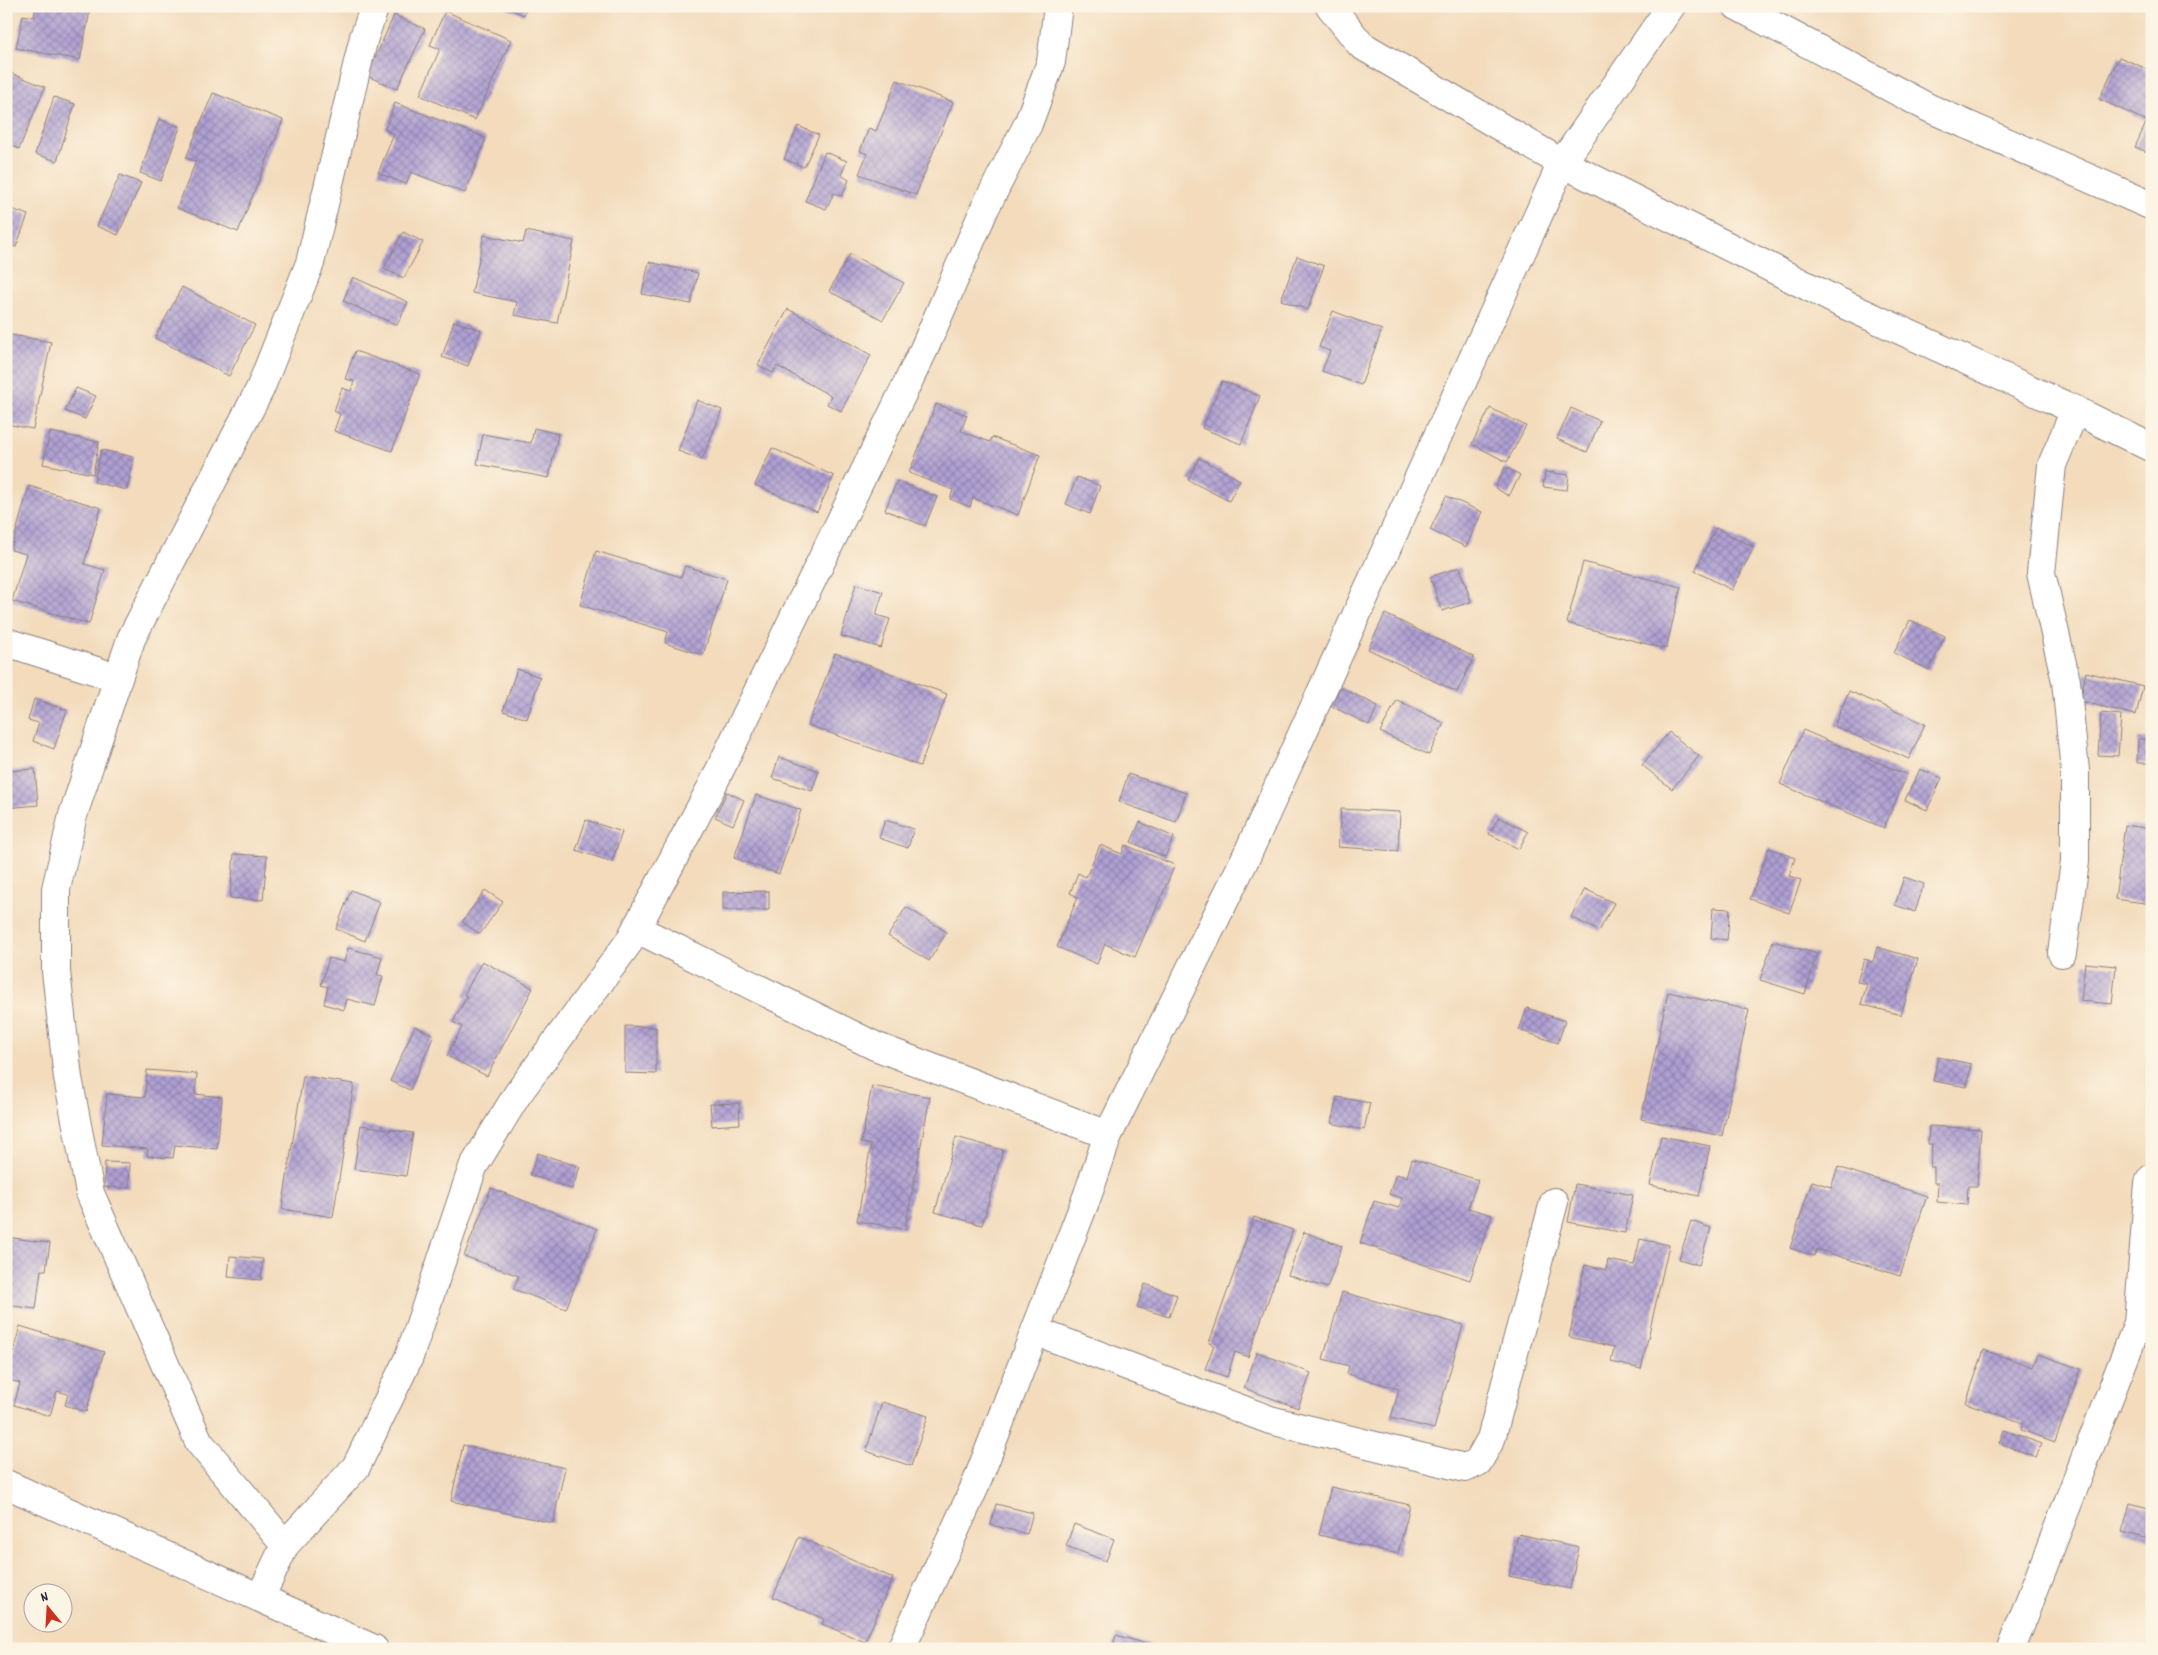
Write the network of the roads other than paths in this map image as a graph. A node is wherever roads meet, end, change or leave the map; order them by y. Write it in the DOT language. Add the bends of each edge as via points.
graph roads {
  1 [pos="375,6"];
  2 [pos="1058,6"];
  3 [pos="1330,6"];
  4 [pos="1671,6"];
  5 [pos="1736,6"];
  6 [pos="1562,163"];
  7 [pos="2152,206"];
  8 [pos="2075,410"];
  9 [pos="2152,448"];
  10 [pos="6,642"];
  11 [pos="118,678"];
  12 [pos="637,929"];
  13 [pos="2062,953"];
  14 [pos="1108,1135"];
  15 [pos="2152,1178"];
  16 [pos="1554,1202"];
  17 [pos="1035,1331"];
  18 [pos="6,1484"];
  19 [pos="285,1545"];
  20 [pos="261,1596"];
  21 [pos="374,1649"];
  22 [pos="901,1649"];
  23 [pos="2011,1649"];
  1 -- 11 [label="street" via="364,37 310,263 260,389 131,639"];
  2 -- 12 [label="street" via="1051,62 1028,124 985,208 924,349 837,530 712,786"];
  3 -- 6 [label="street" via="1361,45"];
  4 -- 6 [label="street"];
  5 -- 7 [label="street" via="1929,108"];
  6 -- 8 [label="street" via="1839,302"];
  6 -- 14 [label="street" via="1247,854"];
  8 -- 9 [label="street"];
  8 -- 13 [label="street" via="2052,465 2041,573 2066,681 2075,771 2075,862"];
  10 -- 11 [label="street"];
  11 -- 19 [label="street" via="73,815 56,889 56,971 75,1116 90,1193 199,1442"];
  12 -- 14 [label="street" via="875,1046"];
  12 -- 19 [label="street" via="517,1095 473,1167 409,1357 356,1467"];
  14 -- 17 [label="street"];
  15 -- 23 [label="street" via="2149,1183 2138,1323"];
  16 -- 17 [label="street" via="1491,1440 1478,1462 1465,1468 1270,1420"];
  17 -- 22 [label="street" via="976,1484"];
  18 -- 20 [label="street"];
  19 -- 20 [label="street"];
  20 -- 21 [label="street"];
}
